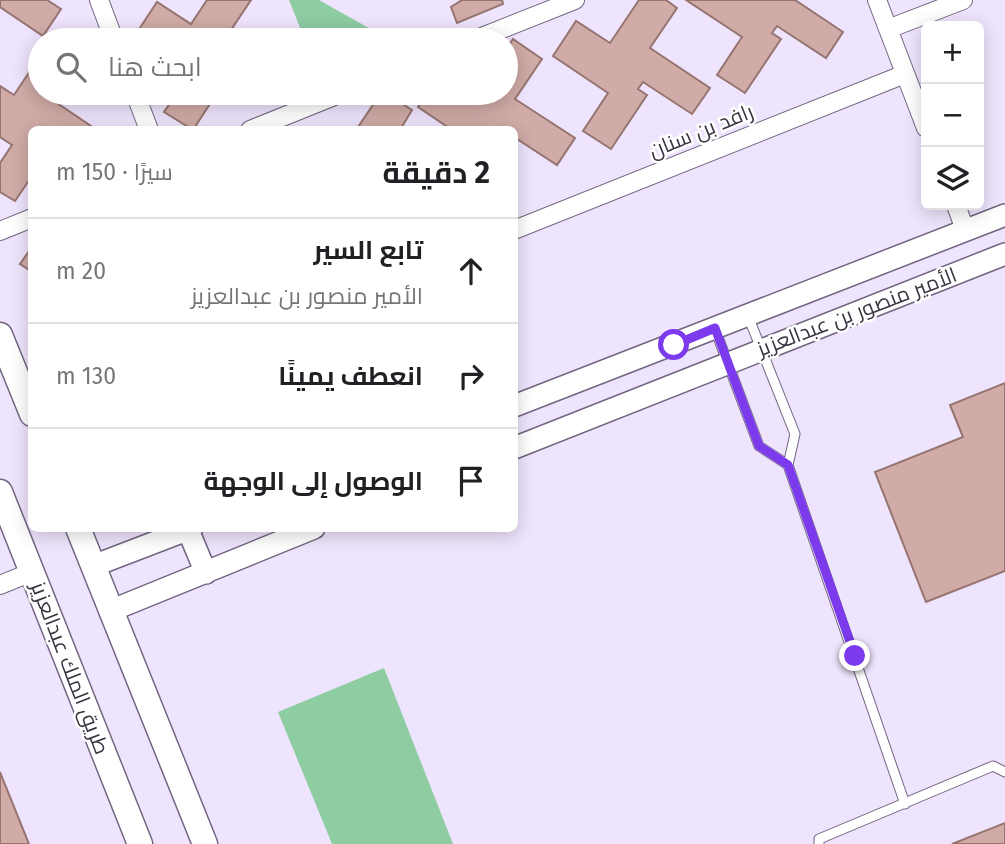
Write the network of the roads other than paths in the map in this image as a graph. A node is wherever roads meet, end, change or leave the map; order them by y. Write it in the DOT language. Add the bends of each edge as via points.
graph roads {
  1 [pos="99,0"];
  2 [pos="575,0"];
  3 [pos="877,0"];
  4 [pos="963,0"];
  5 [pos="110,28"];
  6 [pos="504,28"];
  7 [pos="888,29"];
  8 [pos="905,74"];
  9 [pos="140,105"];
  10 [pos="312,105"];
  11 [pos="921,115"];
  12 [pos="147,126"];
  13 [pos="260,126"];
  14 [pos="958,210"];
  15 [pos="1005,215"];
  16 [pos="28,220"];
  17 [pos="518,228"];
  18 [pos="965,230"];
  19 [pos="0,231"];
  20 [pos="1005,254"];
  21 [pos="748,316"];
  22 [pos="715,328"];
  23 [pos="0,335"];
  24 [pos="761,349"];
  25 [pos="727,362"];
  26 [pos="28,404"];
  27 [pos="518,404"];
  28 [pos="518,445"];
  29 [pos="788,465"];
  30 [pos="0,492"];
  31 [pos="80,532"];
  32 [pos="182,532"];
  33 [pos="191,532"];
  34 [pos="304,532"];
  35 [pos="93,566"];
  36 [pos="32,572"];
  37 [pos="206,573"];
  38 [pos="0,585"];
  39 [pos="110,611"];
  40 [pos="1005,772"];
  41 [pos="905,804"];
  42 [pos="139,844"];
  43 [pos="205,844"];
  44 [pos="819,844"];
  1 -- 5 [label="street"];
  2 -- 6 [label="street"];
  3 -- 7 [label="street"];
  4 -- 7 [label="street"];
  7 -- 8 [label="street"];
  8 -- 11 [label="street"];
  8 -- 17 [label="street, رافد بن سنان"];
  9 -- 12 [label="street"];
  10 -- 13 [label="street"];
  14 -- 18 [label="street"];
  15 -- 18 [label="street, الأمير منصور بن عبدالعزيز"];
  16 -- 19 [label="street"];
  18 -- 21 [label="street, الأمير منصور بن عبدالعزيز"];
  20 -- 24 [label="street, الأمير منصور بن عبدالعزيز"];
  21 -- 22 [label="street, الأمير منصور بن عبدالعزيز"];
  21 -- 24 [label="lane"];
  22 -- 25 [label="lane"];
  22 -- 27 [label="street, الأمير منصور بن عبدالعزيز"];
  23 -- 26 [label="main road"];
  24 -- 25 [label="street, الأمير منصور بن عبدالعزيز"];
  24 -- 29 [label="lane" via="794,434"];
  25 -- 28 [label="street, الأمير منصور بن عبدالعزيز"];
  25 -- 29 [label="lane" via="759,446"];
  29 -- 41 [label="lane"];
  30 -- 36 [label="main road, طريق الملك عبدالعزيز"];
  31 -- 35 [label="main road"];
  32 -- 35 [label="street"];
  33 -- 37 [label="street"];
  34 -- 37 [label="street"];
  35 -- 39 [label="main road"];
  36 -- 38 [label="street"];
  36 -- 42 [label="main road, طريق الملك عبدالعزيز"];
  37 -- 39 [label="street"];
  39 -- 43 [label="main road"];
  40 -- 41 [label="lane" via="993,766"];
  41 -- 44 [label="lane" via="819,839"];
}
